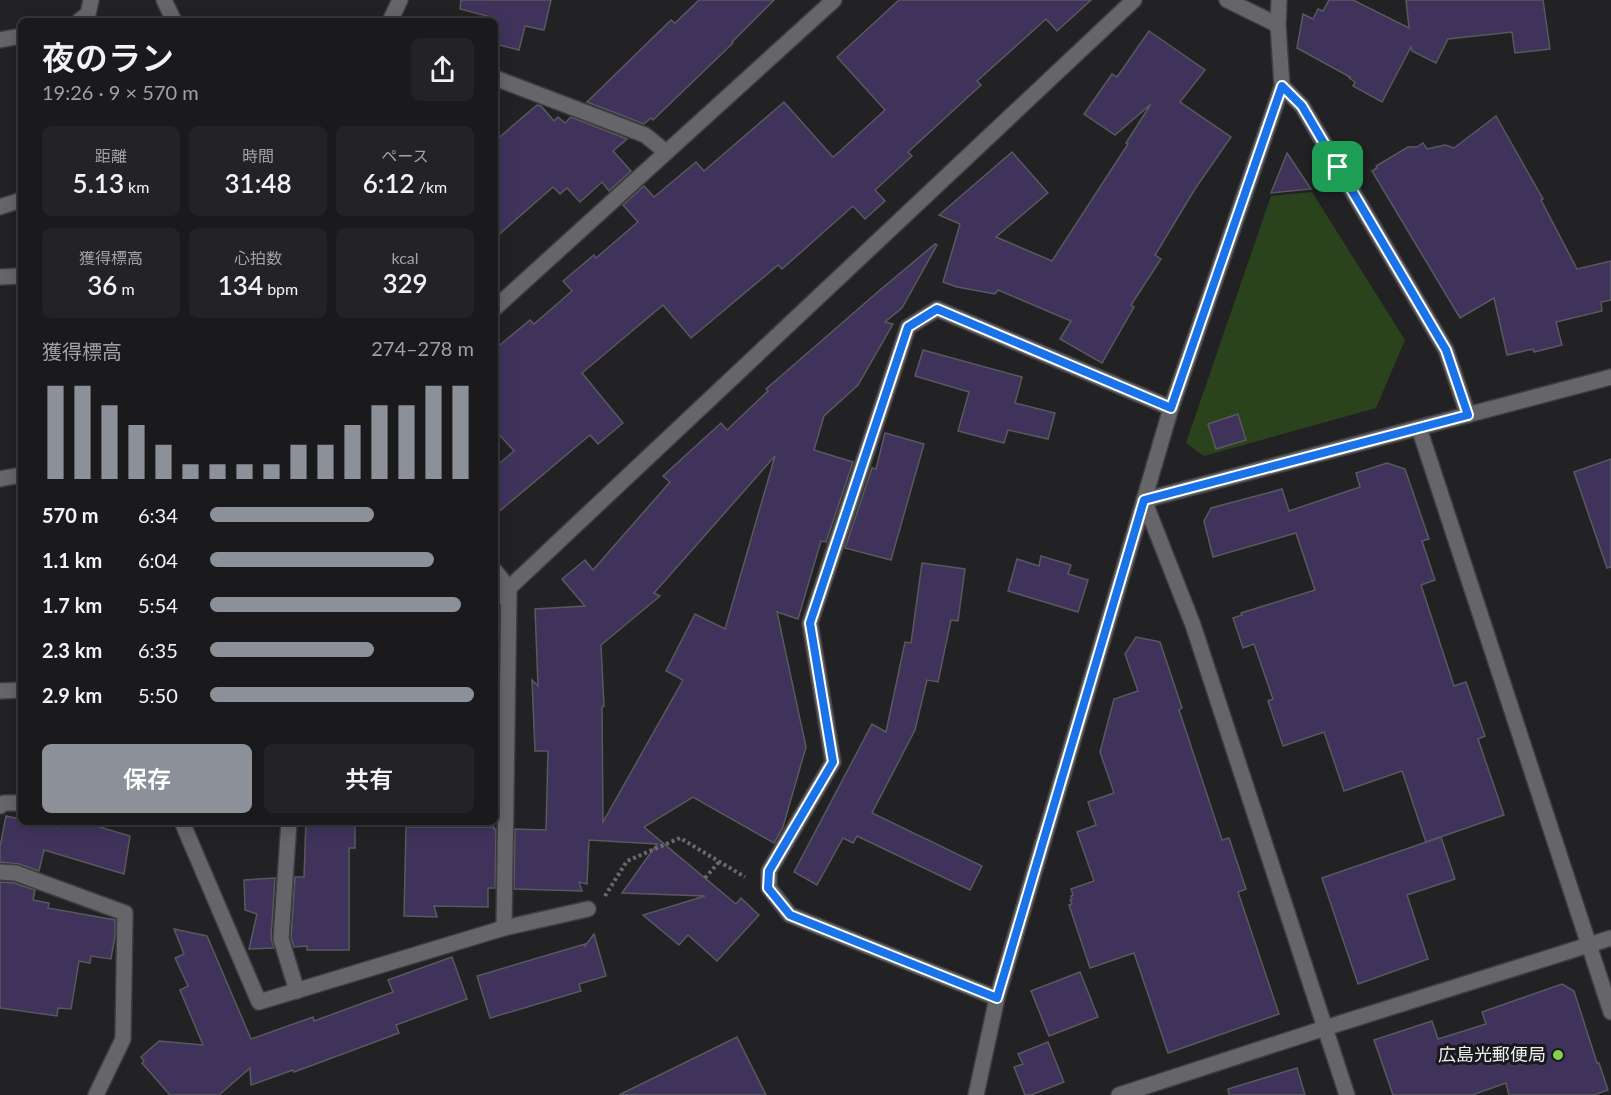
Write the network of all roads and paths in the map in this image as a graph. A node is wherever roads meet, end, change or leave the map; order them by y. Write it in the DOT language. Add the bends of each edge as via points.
graph roads {
  1 [pos="91,0"];
  2 [pos="164,0"];
  3 [pos="400,0"];
  4 [pos="834,0"];
  5 [pos="1134,0"];
  6 [pos="1227,0"];
  7 [pos="1279,0"];
  8 [pos="83,18"];
  9 [pos="173,18"];
  10 [pos="391,18"];
  11 [pos="1278,25"];
  12 [pos="18,37"];
  13 [pos="0,40"];
  14 [pos="498,79"];
  15 [pos="1282,86"];
  16 [pos="666,152"];
  17 [pos="18,201"];
  18 [pos="0,207"];
  19 [pos="18,276"];
  20 [pos="0,277"];
  21 [pos="498,305"];
  22 [pos="1611,377"];
  23 [pos="1171,408"];
  24 [pos="1468,415"];
  25 [pos="1419,428"];
  26 [pos="18,476"];
  27 [pos="0,479"];
  28 [pos="1144,500"];
  29 [pos="498,575"];
  30 [pos="509,588"];
  31 [pos="498,597"];
  32 [pos="18,690"];
  33 [pos="0,691"];
  34 [pos="18,803"];
  35 [pos="0,806"];
  36 [pos="183,825"];
  37 [pos="289,825"];
  38 [pos="719,862"];
  39 [pos="0,872"];
  40 [pos="705,878"];
  41 [pos="745,878"];
  42 [pos="606,896"];
  43 [pos="588,909"];
  44 [pos="504,928"];
  45 [pos="1611,938"];
  46 [pos="1589,945"];
  47 [pos="297,990"];
  48 [pos="997,998"];
  49 [pos="1611,1012"];
  50 [pos="1325,1028"];
  51 [pos="96,1095"];
  52 [pos="976,1095"];
  53 [pos="1119,1095"];
  54 [pos="1347,1095"];
  1 -- 8 [label="street" via="88,14"];
  2 -- 9 [label="street"];
  3 -- 10 [label="street"];
  4 -- 16 [label="street"];
  5 -- 30 [label="street"];
  6 -- 11 [label="street"];
  7 -- 11 [label="street"];
  11 -- 15 [label="street"];
  12 -- 13 [label="street"];
  14 -- 16 [label="street" via="645,135"];
  15 -- 23 [label="street"];
  15 -- 24 [label="street" via="1302,106 1446,350"];
  16 -- 21 [label="street"];
  17 -- 18 [label="street"];
  19 -- 20 [label="street"];
  22 -- 24 [label="street"];
  23 -- 28 [label="street"];
  23 -- 48 [label="street" via="937,309 908,327 810,623 833,762 769,871 768,888 790,915"];
  24 -- 25 [label="street"];
  25 -- 28 [label="street"];
  25 -- 46 [label="street"];
  26 -- 27 [label="street"];
  28 -- 48 [label="street"];
  28 -- 50 [label="street" via="1193,625"];
  29 -- 30 [label="street"];
  30 -- 31 [label="street"];
  30 -- 44 [label="street"];
  32 -- 33 [label="street"];
  34 -- 35 [label="street"];
  36 -- 47 [label="street" via="259,1002"];
  37 -- 47 [label="street" via="281,939"];
  38 -- 40 [label="path"];
  38 -- 41 [label="path"];
  38 -- 42 [label="path" via="680,838 627,861"];
  39 -- 51 [label="street" via="16,873 125,913 123,1039"];
  43 -- 44 [label="street"];
  44 -- 47 [label="street"];
  45 -- 46 [label="street"];
  46 -- 49 [label="street"];
  46 -- 50 [label="street"];
  48 -- 52 [label="street"];
  50 -- 53 [label="street"];
  50 -- 54 [label="street"];
}
